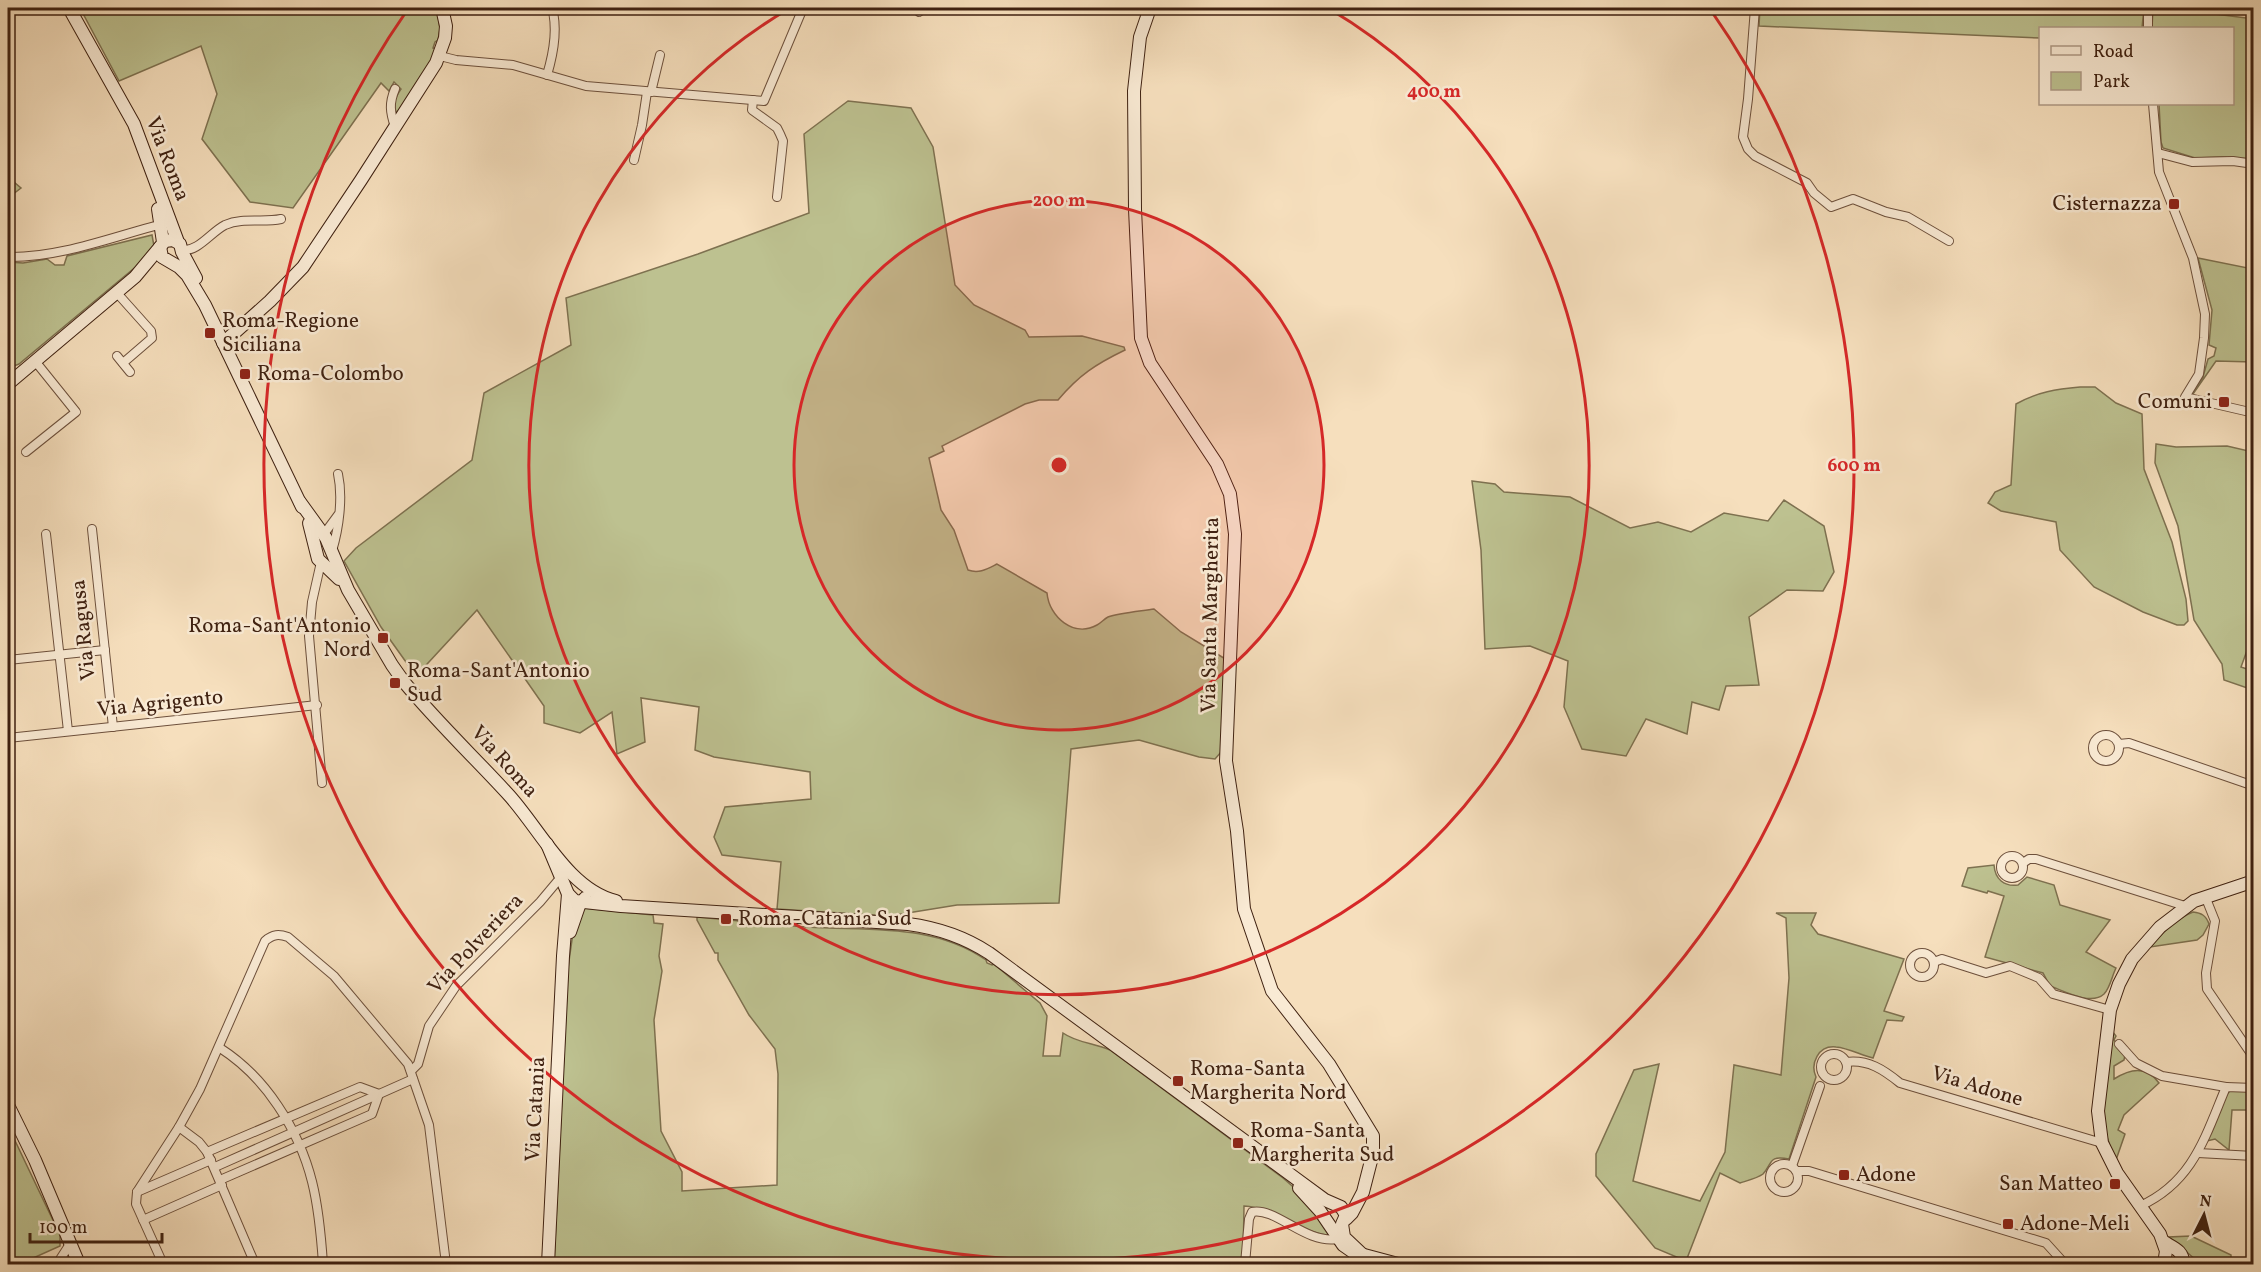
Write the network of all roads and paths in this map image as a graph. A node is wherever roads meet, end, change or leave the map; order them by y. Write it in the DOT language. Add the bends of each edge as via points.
graph roads {
  1 [pos="69,8"];
  2 [pos="442,8"];
  3 [pos="552,8"];
  4 [pos="802,8"];
  5 [pos="1150,8"];
  6 [pos="1755,8"];
  7 [pos="2148,8"];
  8 [pos="2148,27"];
  9 [pos="660,55"];
  10 [pos="438,60"];
  11 [pos="547,75"];
  12 [pos="395,89"];
  13 [pos="649,92"];
  14 [pos="116,93"];
  15 [pos="753,100"];
  16 [pos="2153,105"];
  17 [pos="395,127"];
  18 [pos="2158,153"];
  19 [pos="634,160"];
  20 [pos="2253,164"];
  21 [pos="777,197"];
  22 [pos="281,219"];
  23 [pos="162,224"];
  24 [pos="1949,241"];
  25 [pos="161,245"];
  26 [pos="180,248"];
  27 [pos="8,257"];
  28 [pos="170,261"];
  29 [pos="135,277"];
  30 [pos="117,292"];
  31 [pos="206,305"];
  32 [pos="223,343"];
  33 [pos="35,361"];
  34 [pos="130,372"];
  35 [pos="9,379"];
  36 [pos="2253,413"];
  37 [pos="26,452"];
  38 [pos="338,474"];
  39 [pos="339,515"];
  40 [pos="92,529"];
  41 [pos="46,534"];
  42 [pos="319,535"];
  43 [pos="327,558"];
  44 [pos="105,650"];
  45 [pos="59,655"];
  46 [pos="8,660"];
  47 [pos="317,705"];
  48 [pos="113,727"];
  49 [pos="68,731"];
  50 [pos="8,738"];
  51 [pos="2119,744"];
  52 [pos="322,783"];
  53 [pos="2253,786"];
  54 [pos="547,844"];
  55 [pos="2023,864"];
  56 [pos="561,877"];
  57 [pos="2253,881"];
  58 [pos="579,894"];
  59 [pos="2205,896"];
  60 [pos="2185,906"];
  61 [pos="1934,962"];
  62 [pos="2110,1010"];
  63 [pos="2119,1044"];
  64 [pos="220,1048"];
  65 [pos="2253,1058"];
  66 [pos="1846,1062"];
  67 [pos="412,1075"];
  68 [pos="1820,1086"];
  69 [pos="2226,1087"];
  70 [pos="2253,1088"];
  71 [pos="379,1094"];
  72 [pos="8,1105"];
  73 [pos="287,1118"];
  74 [pos="179,1127"];
  75 [pos="294,1131"];
  76 [pos="2102,1143"];
  77 [pos="301,1145"];
  78 [pos="2198,1153"];
  79 [pos="2253,1156"];
  80 [pos="211,1160"];
  81 [pos="1280,1167"];
  82 [pos="1367,1179"];
  83 [pos="221,1182"];
  84 [pos="137,1192"];
  85 [pos="1337,1206"];
  86 [pos="2140,1206"];
  87 [pos="143,1220"];
  88 [pos="1344,1221"];
  89 [pos="1328,1222"];
  90 [pos="1337,1239"];
  91 [pos="2164,1242"];
  92 [pos="70,1244"];
  93 [pos="1362,1254"];
  94 [pos="57,1264"];
  95 [pos="79,1264"];
  96 [pos="163,1264"];
  97 [pos="255,1264"];
  98 [pos="324,1264"];
  99 [pos="446,1264"];
  100 [pos="548,1264"];
  101 [pos="1245,1264"];
  102 [pos="1398,1264"];
  103 [pos="2065,1264"];
  104 [pos="2164,1264"];
  105 [pos="2184,1264"];
  1 -- 14 [label="street, Via Roma"];
  2 -- 10 [label="street" via="446,26"];
  3 -- 11 [label="street" via="552,58"];
  4 -- 15 [label="street" via="764,101"];
  5 -- 82 [label="street, Via Santa Margherita" via="1140,38 1134,91 1139,325 1150,363 1217,464 1230,494 1235,534 1226,761 1246,918 1272,991 1321,1053 1373,1136"];
  6 -- 24 [label="street" via="1743,137 1748,149 1807,183 1831,207 1853,199 1908,217"];
  7 -- 8 [label="street"];
  9 -- 13 [label="street"];
  10 -- 11 [label="street" via="513,65"];
  10 -- 17 [label="street"];
  11 -- 13 [label="street" via="586,86"];
  12 -- 17 [label="street" via="390,114"];
  13 -- 15 [label="street"];
  13 -- 19 [label="street"];
  14 -- 23 [label="street, Via Roma"];
  14 -- 26 [label="street, Via Roma" via="134,124"];
  15 -- 21 [label="street" via="752,110 777,128 783,141"];
  16 -- 18 [label="street"];
  17 -- 32 [label="street" via="303,267"];
  18 -- 20 [label="street" via="2192,162"];
  18 -- 36 [label="street" via="2162,184 2193,258 2205,314 2199,374 2185,397"];
  22 -- 26 [label="street" via="230,223 197,246 186,251"];
  23 -- 25 [label="street, Via Roma"];
  23 -- 27 [label="street" via="58,252"];
  25 -- 26 [label="street" via="170,239"];
  25 -- 28 [label="street" via="160,254"];
  25 -- 29 [label="street"];
  26 -- 28 [label="street" via="178,259"];
  26 -- 31 [label="street, Via Roma"];
  28 -- 29 [label="street"];
  28 -- 31 [label="street" via="187,275"];
  29 -- 30 [label="street"];
  30 -- 33 [label="street"];
  30 -- 34 [label="street" via="151,331 152,338 120,360"];
  31 -- 32 [label="street"];
  32 -- 42 [label="street, Via Roma"];
  33 -- 35 [label="street"];
  33 -- 37 [label="street" via="76,412"];
  38 -- 39 [label="street"];
  39 -- 42 [label="street"];
  39 -- 43 [label="street"];
  40 -- 44 [label="street, Via Ragusa"];
  41 -- 45 [label="street"];
  42 -- 43 [label="street, Via Roma" via="318,560"];
  43 -- 47 [label="street" via="312,602 309,636"];
  43 -- 54 [label="street, Via Roma" via="404,682 510,795"];
  44 -- 45 [label="street"];
  44 -- 48 [label="street, Via Ragusa"];
  45 -- 46 [label="street"];
  45 -- 49 [label="street"];
  47 -- 48 [label="street, Via Agrigento"];
  47 -- 52 [label="street"];
  48 -- 49 [label="street, Via Agrigento"];
  49 -- 50 [label="street, Via Agrigento"];
  51 -- 53 [label="street" via="2129,743"];
  54 -- 56 [label="street"];
  54 -- 58 [label="street" via="572,873"];
  55 -- 60 [label="street" via="2036,859"];
  56 -- 58 [label="street"];
  56 -- 67 [label="street, Via Polveriera" via="456,986 429,1026"];
  57 -- 59 [label="street"];
  58 -- 81 [label="street" via="647,907 908,924 946,931 989,952"];
  58 -- 100 [label="street, Via Catania" via="563,956"];
  59 -- 60 [label="street"];
  59 -- 65 [label="street" via="2215,921 2207,989"];
  60 -- 62 [label="street" via="2132,958"];
  61 -- 62 [label="street" via="1942,959 1986,973 2010,966 2039,978 2053,994"];
  62 -- 76 [label="street" via="2098,1111"];
  63 -- 69 [label="street" via="2136,1063 2162,1076"];
  64 -- 67 [label="street" via="265,941 282,935 334,976 408,1064"];
  64 -- 73 [label="street" via="259,1078"];
  64 -- 74 [label="street"];
  66 -- 76 [label="street, Via Adone" via="1882,1068 1900,1083"];
  67 -- 71 [label="street"];
  67 -- 99 [label="street" via="429,1125"];
  68 -- 103 [label="street" via="1795,1168 2046,1243"];
  69 -- 70 [label="street"];
  69 -- 78 [label="street"];
  71 -- 73 [label="street" via="360,1087"];
  71 -- 75 [label="street"];
  71 -- 77 [label="street" via="372,1114"];
  72 -- 92 [label="street"];
  73 -- 75 [label="street"];
  73 -- 80 [label="street"];
  74 -- 80 [label="street" via="199,1142"];
  74 -- 84 [label="street"];
  75 -- 77 [label="street"];
  75 -- 80 [label="street"];
  76 -- 86 [label="street"];
  77 -- 83 [label="street"];
  77 -- 98 [label="street" via="316,1194"];
  78 -- 79 [label="street"];
  78 -- 86 [label="street" via="2181,1178 2156,1199"];
  80 -- 83 [label="street"];
  80 -- 84 [label="street"];
  81 -- 85 [label="street"];
  81 -- 89 [label="street"];
  82 -- 85 [label="street" via="1356,1195"];
  82 -- 88 [label="street, Via Santa Margherita"];
  83 -- 87 [label="street"];
  83 -- 97 [label="street"];
  84 -- 87 [label="street" via="135,1204"];
  85 -- 88 [label="street" via="1345,1212"];
  85 -- 89 [label="street" via="1327,1210"];
  86 -- 91 [label="street"];
  87 -- 96 [label="street"];
  88 -- 89 [label="street" via="1335,1226"];
  88 -- 93 [label="street" via="1342,1231 1347,1242"];
  89 -- 90 [label="street"];
  90 -- 93 [label="street"];
  90 -- 101 [label="street" via="1319,1239 1267,1214 1252,1212"];
  91 -- 104 [label="street"];
  91 -- 105 [label="street" via="2180,1251"];
  92 -- 94 [label="street"];
  92 -- 95 [label="street"];
  93 -- 102 [label="street"];
}
